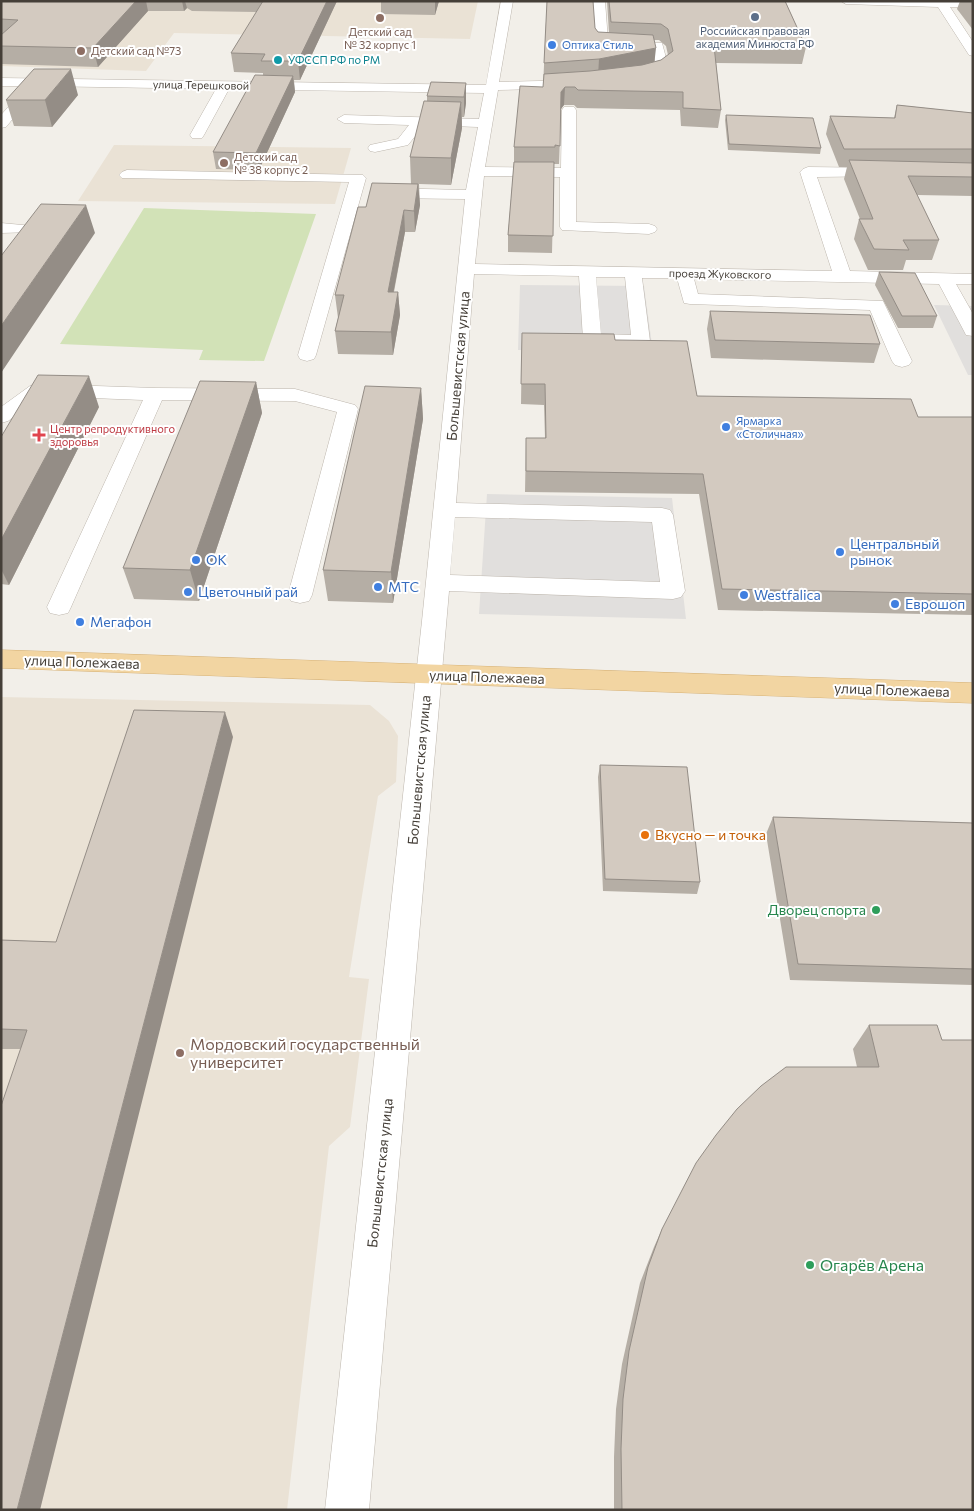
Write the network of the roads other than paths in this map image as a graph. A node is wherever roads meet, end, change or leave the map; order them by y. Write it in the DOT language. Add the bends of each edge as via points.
graph roads {
  1 [pos="507,1"];
  2 [pos="599,1"];
  3 [pos="846,1"];
  4 [pos="905,2"];
  5 [pos="942,4"];
  6 [pos="973,4"];
  7 [pos="973,52"];
  8 [pos="208,72"];
  9 [pos="621,78"];
  10 [pos="1,82"];
  11 [pos="36,82"];
  12 [pos="592,82"];
  13 [pos="200,85"];
  14 [pos="225,85"];
  15 [pos="492,87"];
  16 [pos="569,110"];
  17 [pos="344,119"];
  18 [pos="421,121"];
  19 [pos="485,123"];
  20 [pos="1,124"];
  21 [pos="197,135"];
  22 [pos="375,148"];
  23 [pos="477,171"];
  24 [pos="568,173"];
  25 [pos="903,174"];
  26 [pos="127,175"];
  27 [pos="355,192"];
  28 [pos="473,196"];
  29 [pos="1,228"];
  30 [pos="649,228"];
  31 [pos="17,243"];
  32 [pos="467,269"];
  33 [pos="586,271"];
  34 [pos="633,272"];
  35 [pos="684,273"];
  36 [pos="843,277"];
  37 [pos="945,279"];
  38 [pos="973,280"];
  39 [pos="973,331"];
  40 [pos="307,356"];
  41 [pos="902,361"];
  42 [pos="155,394"];
  43 [pos="1,417"];
  44 [pos="445,510"];
  45 [pos="438,583"];
  46 [pos="300,595"];
  47 [pos="58,607"];
  48 [pos="1,659"];
  49 [pos="428,675"];
  50 [pos="973,693"];
  51 [pos="347,1510"];
  1 -- 15 [label="street, Большевистская улица"];
  2 -- 9 [label="street" via="602,45 658,46 663,68"];
  3 -- 4 [label="street"];
  4 -- 5 [label="street"];
  5 -- 6 [label="street"];
  5 -- 7 [label="street"];
  8 -- 13 [label="street"];
  10 -- 11 [label="street, улица Терешковой"];
  11 -- 13 [label="street, улица Терешковой"];
  11 -- 20 [label="street"];
  12 -- 15 [label="street, улица Терешковой"];
  13 -- 14 [label="street, улица Терешковой"];
  14 -- 15 [label="street, улица Терешковой"];
  14 -- 21 [label="street"];
  15 -- 19 [label="street, Большевистская улица"];
  16 -- 24 [label="street"];
  17 -- 18 [label="street"];
  18 -- 19 [label="street"];
  18 -- 22 [label="street" via="405,142"];
  19 -- 23 [label="street, Большевистская улица"];
  23 -- 24 [label="street"];
  23 -- 28 [label="street, Большевистская улица"];
  24 -- 30 [label="street" via="568,227"];
  25 -- 36 [label="street" via="808,172"];
  26 -- 27 [label="street" via="358,178"];
  27 -- 28 [label="street"];
  27 -- 40 [label="street"];
  28 -- 32 [label="street, Большевистская улица"];
  29 -- 31 [label="street" via="27,229"];
  32 -- 33 [label="street, проезд Жуковского"];
  32 -- 44 [label="street, Большевистская улица"];
  33 -- 34 [label="street, проезд Жуковского"];
  33 -- 34 [label="street" via="592,339 641,341"];
  34 -- 35 [label="street, проезд Жуковского"];
  35 -- 36 [label="street, проезд Жуковского"];
  35 -- 41 [label="street" via="690,299 878,305"];
  36 -- 37 [label="street, проезд Жуковского"];
  37 -- 38 [label="street, проезд Жуковского"];
  37 -- 39 [label="street"];
  42 -- 43 [label="street" via="38,390"];
  42 -- 46 [label="street" via="295,395 348,409"];
  42 -- 47 [label="street"];
  44 -- 45 [label="street, Большевистская улица"];
  44 -- 45 [label="street" via="662,515 673,591"];
  45 -- 49 [label="street, Большевистская улица"];
  48 -- 49 [label="main road, улица Полежаева"];
  49 -- 50 [label="main road, улица Полежаева"];
  49 -- 51 [label="street, Большевистская улица"];
}
